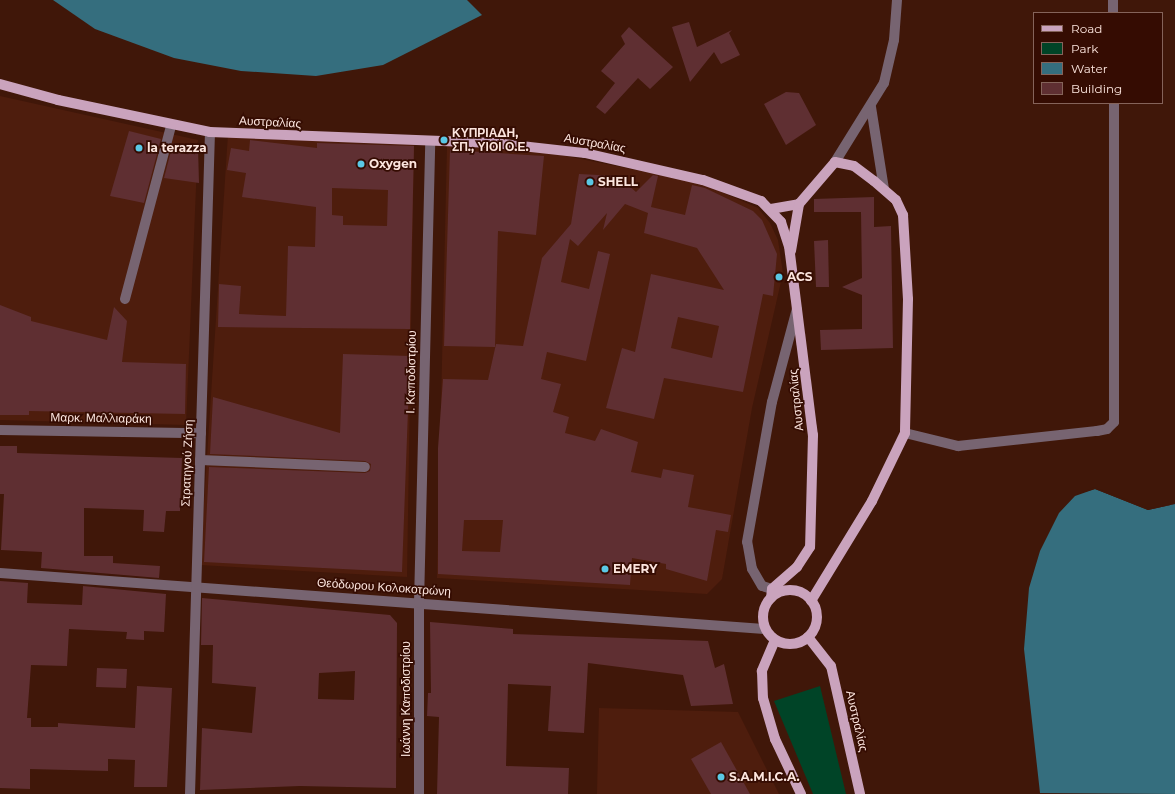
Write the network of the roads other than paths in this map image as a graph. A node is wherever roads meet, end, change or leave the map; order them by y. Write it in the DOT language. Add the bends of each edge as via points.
graph roads {
  1 [pos="897,0"];
  2 [pos="1113,0"];
  3 [pos="1113,12"];
  4 [pos="0,84"];
  5 [pos="1114,104"];
  6 [pos="871,107"];
  7 [pos="171,126"];
  8 [pos="210,132"];
  9 [pos="430,141"];
  10 [pos="835,162"];
  11 [pos="884,189"];
  12 [pos="799,204"];
  13 [pos="771,209"];
  14 [pos="791,254"];
  15 [pos="125,299"];
  16 [pos="798,304"];
  17 [pos="0,430"];
  18 [pos="201,433"];
  19 [pos="905,433"];
  20 [pos="200,460"];
  21 [pos="365,467"];
  22 [pos="0,573"];
  23 [pos="196,586"];
  24 [pos="771,593"];
  25 [pos="811,601"];
  26 [pos="419,603"];
  27 [pos="765,629"];
  28 [pos="808,637"];
  29 [pos="775,640"];
  30 [pos="190,794"];
  31 [pos="419,794"];
  32 [pos="801,794"];
  33 [pos="860,794"];
  1 -- 6 [label="street" via="890,62"];
  2 -- 3 [label="street"];
  4 -- 7 [label="main road, Αυστραλίας"];
  5 -- 19 [label="street" via="1114,422 1107,429 958,446"];
  6 -- 10 [label="street"];
  6 -- 11 [label="street"];
  7 -- 8 [label="main road, Αυστραλίας"];
  7 -- 15 [label="street"];
  8 -- 9 [label="main road, Αυστραλίας"];
  8 -- 18 [label="street, Στρατηγού Ζήση"];
  9 -- 13 [label="main road, Αυστραλίας" via="530,146 606,157 703,180 756,199"];
  9 -- 26 [label="street, Ι. Καποδιστρίου"];
  10 -- 11 [label="main road" via="854,166"];
  10 -- 12 [label="main road"];
  11 -- 19 [label="main road" via="896,200 906,228 908,387"];
  12 -- 13 [label="main road"];
  12 -- 14 [label="main road"];
  13 -- 14 [label="main road, Αυστραλίας" via="781,222"];
  14 -- 16 [label="main road, Αυστραλίας"];
  16 -- 24 [label="street" via="772,402 747,542 752,569 762,586"];
  16 -- 24 [label="main road, Αυστραλίας" via="813,435 810,546 797,567"];
  17 -- 18 [label="street, Μαρκ. Μαλλιαράκη"];
  18 -- 20 [label="street, Στρατηγού Ζήση"];
  19 -- 25 [label="main road" via="872,501"];
  20 -- 21 [label="street"];
  20 -- 23 [label="street, Στρατηγού Ζήση"];
  22 -- 23 [label="street, Θεόδωρου Κολοκοτρώνη"];
  23 -- 26 [label="street, Θεόδωρου Κολοκοτρώνη"];
  23 -- 30 [label="street, Στρατηγού Ζήση"];
  24 -- 25 [label="main road" via="787,590 803,594"];
  24 -- 27 [label="main road, Αυστραλίας" via="764,609"];
  25 -- 28 [label="main road" via="816,623"];
  26 -- 27 [label="street, Θεόδωρου Κολοκοτρώνη"];
  26 -- 31 [label="street, Ιωάννη Καποδιστρίου"];
  27 -- 29 [label="main road"];
  28 -- 29 [label="main road" via="790,645"];
  28 -- 33 [label="main road, Αυστραλίας" via="831,666"];
  29 -- 32 [label="main road" via="762,671 763,698 773,733"];
}
